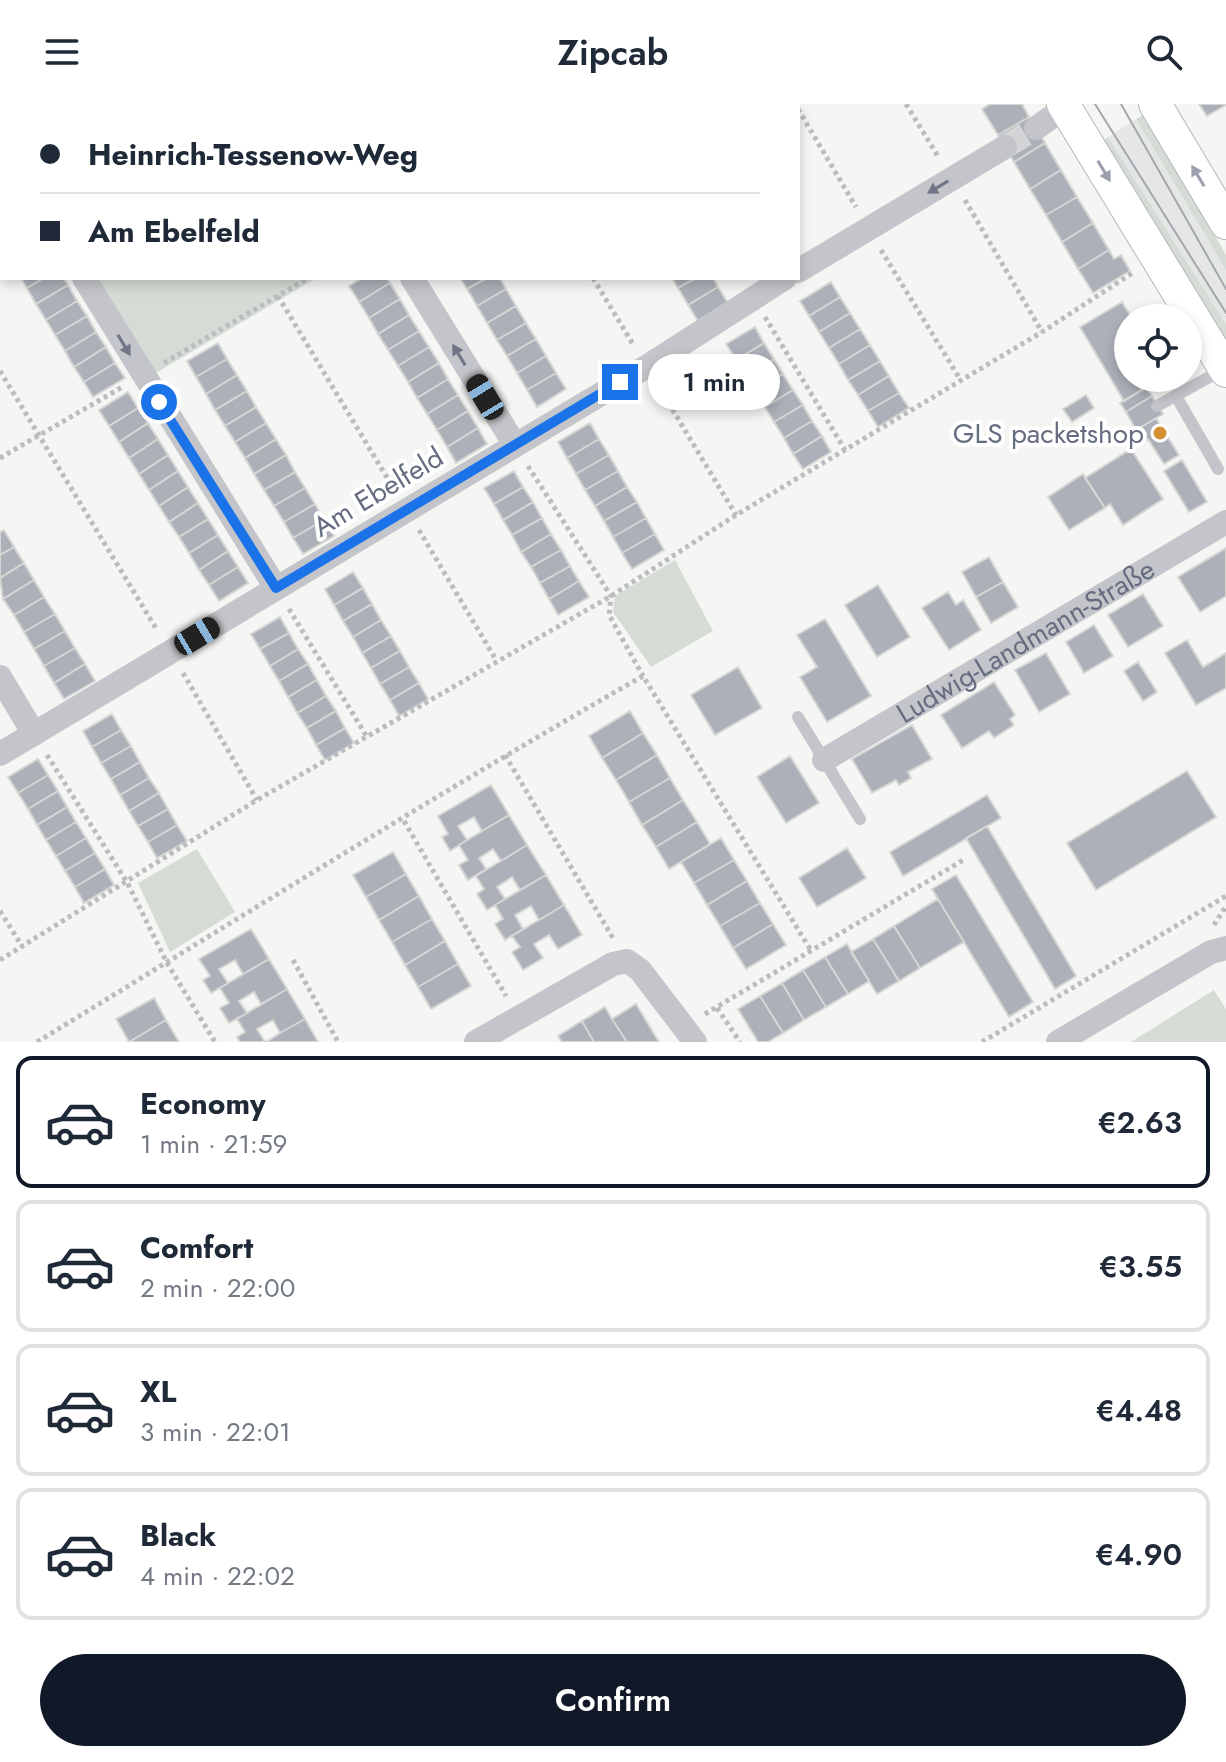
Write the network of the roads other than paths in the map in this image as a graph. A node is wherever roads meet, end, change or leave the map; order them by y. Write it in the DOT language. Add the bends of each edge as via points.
graph roads {
  1 [pos="1155,104"];
  2 [pos="1066,105"];
  3 [pos="1036,128"];
  4 [pos="1005,147"];
  5 [pos="1226,223"];
  6 [pos="800,270"];
  7 [pos="85,280"];
  8 [pos="413,280"];
  9 [pos="777,280"];
  10 [pos="748,287"];
  11 [pos="1226,370"];
  12 [pos="1176,396"];
  13 [pos="1157,406"];
  14 [pos="515,445"];
  15 [pos="1218,469"];
  16 [pos="1226,522"];
  17 [pos="276,588"];
  18 [pos="0,677"];
  19 [pos="798,717"];
  20 [pos="34,734"];
  21 [pos="0,754"];
  22 [pos="824,760"];
  23 [pos="860,819"];
  24 [pos="1226,948"];
  25 [pos="689,1034"];
  26 [pos="476,1042"];
  27 [pos="1058,1042"];
  5 -- 1 [label="main road, one-way"];
  2 -- 3 [label="street"];
  2 -- 11 [label="main road, one-way"];
  4 -- 6 [label="street, one-way"];
  7 -- 17 [label="street, one-way"];
  14 -- 8 [label="street, one-way"];
  9 -- 10 [label="street, Am Ebelfeld"];
  10 -- 14 [label="street, Am Ebelfeld" via="646,367"];
  11 -- 12 [label="lane"];
  12 -- 13 [label="lane"];
  12 -- 15 [label="lane"];
  14 -- 17 [label="street, Am Ebelfeld"];
  16 -- 22 [label="street, Ludwig-Landmann-Straße"];
  17 -- 20 [label="street, Am Ebelfeld"];
  18 -- 20 [label="street"];
  19 -- 22 [label="lane"];
  20 -- 21 [label="street, Am Ebelfeld"];
  22 -- 23 [label="lane"];
  24 -- 27 [label="street"];
  25 -- 26 [label="street" via="640,970 627,961"];
}
